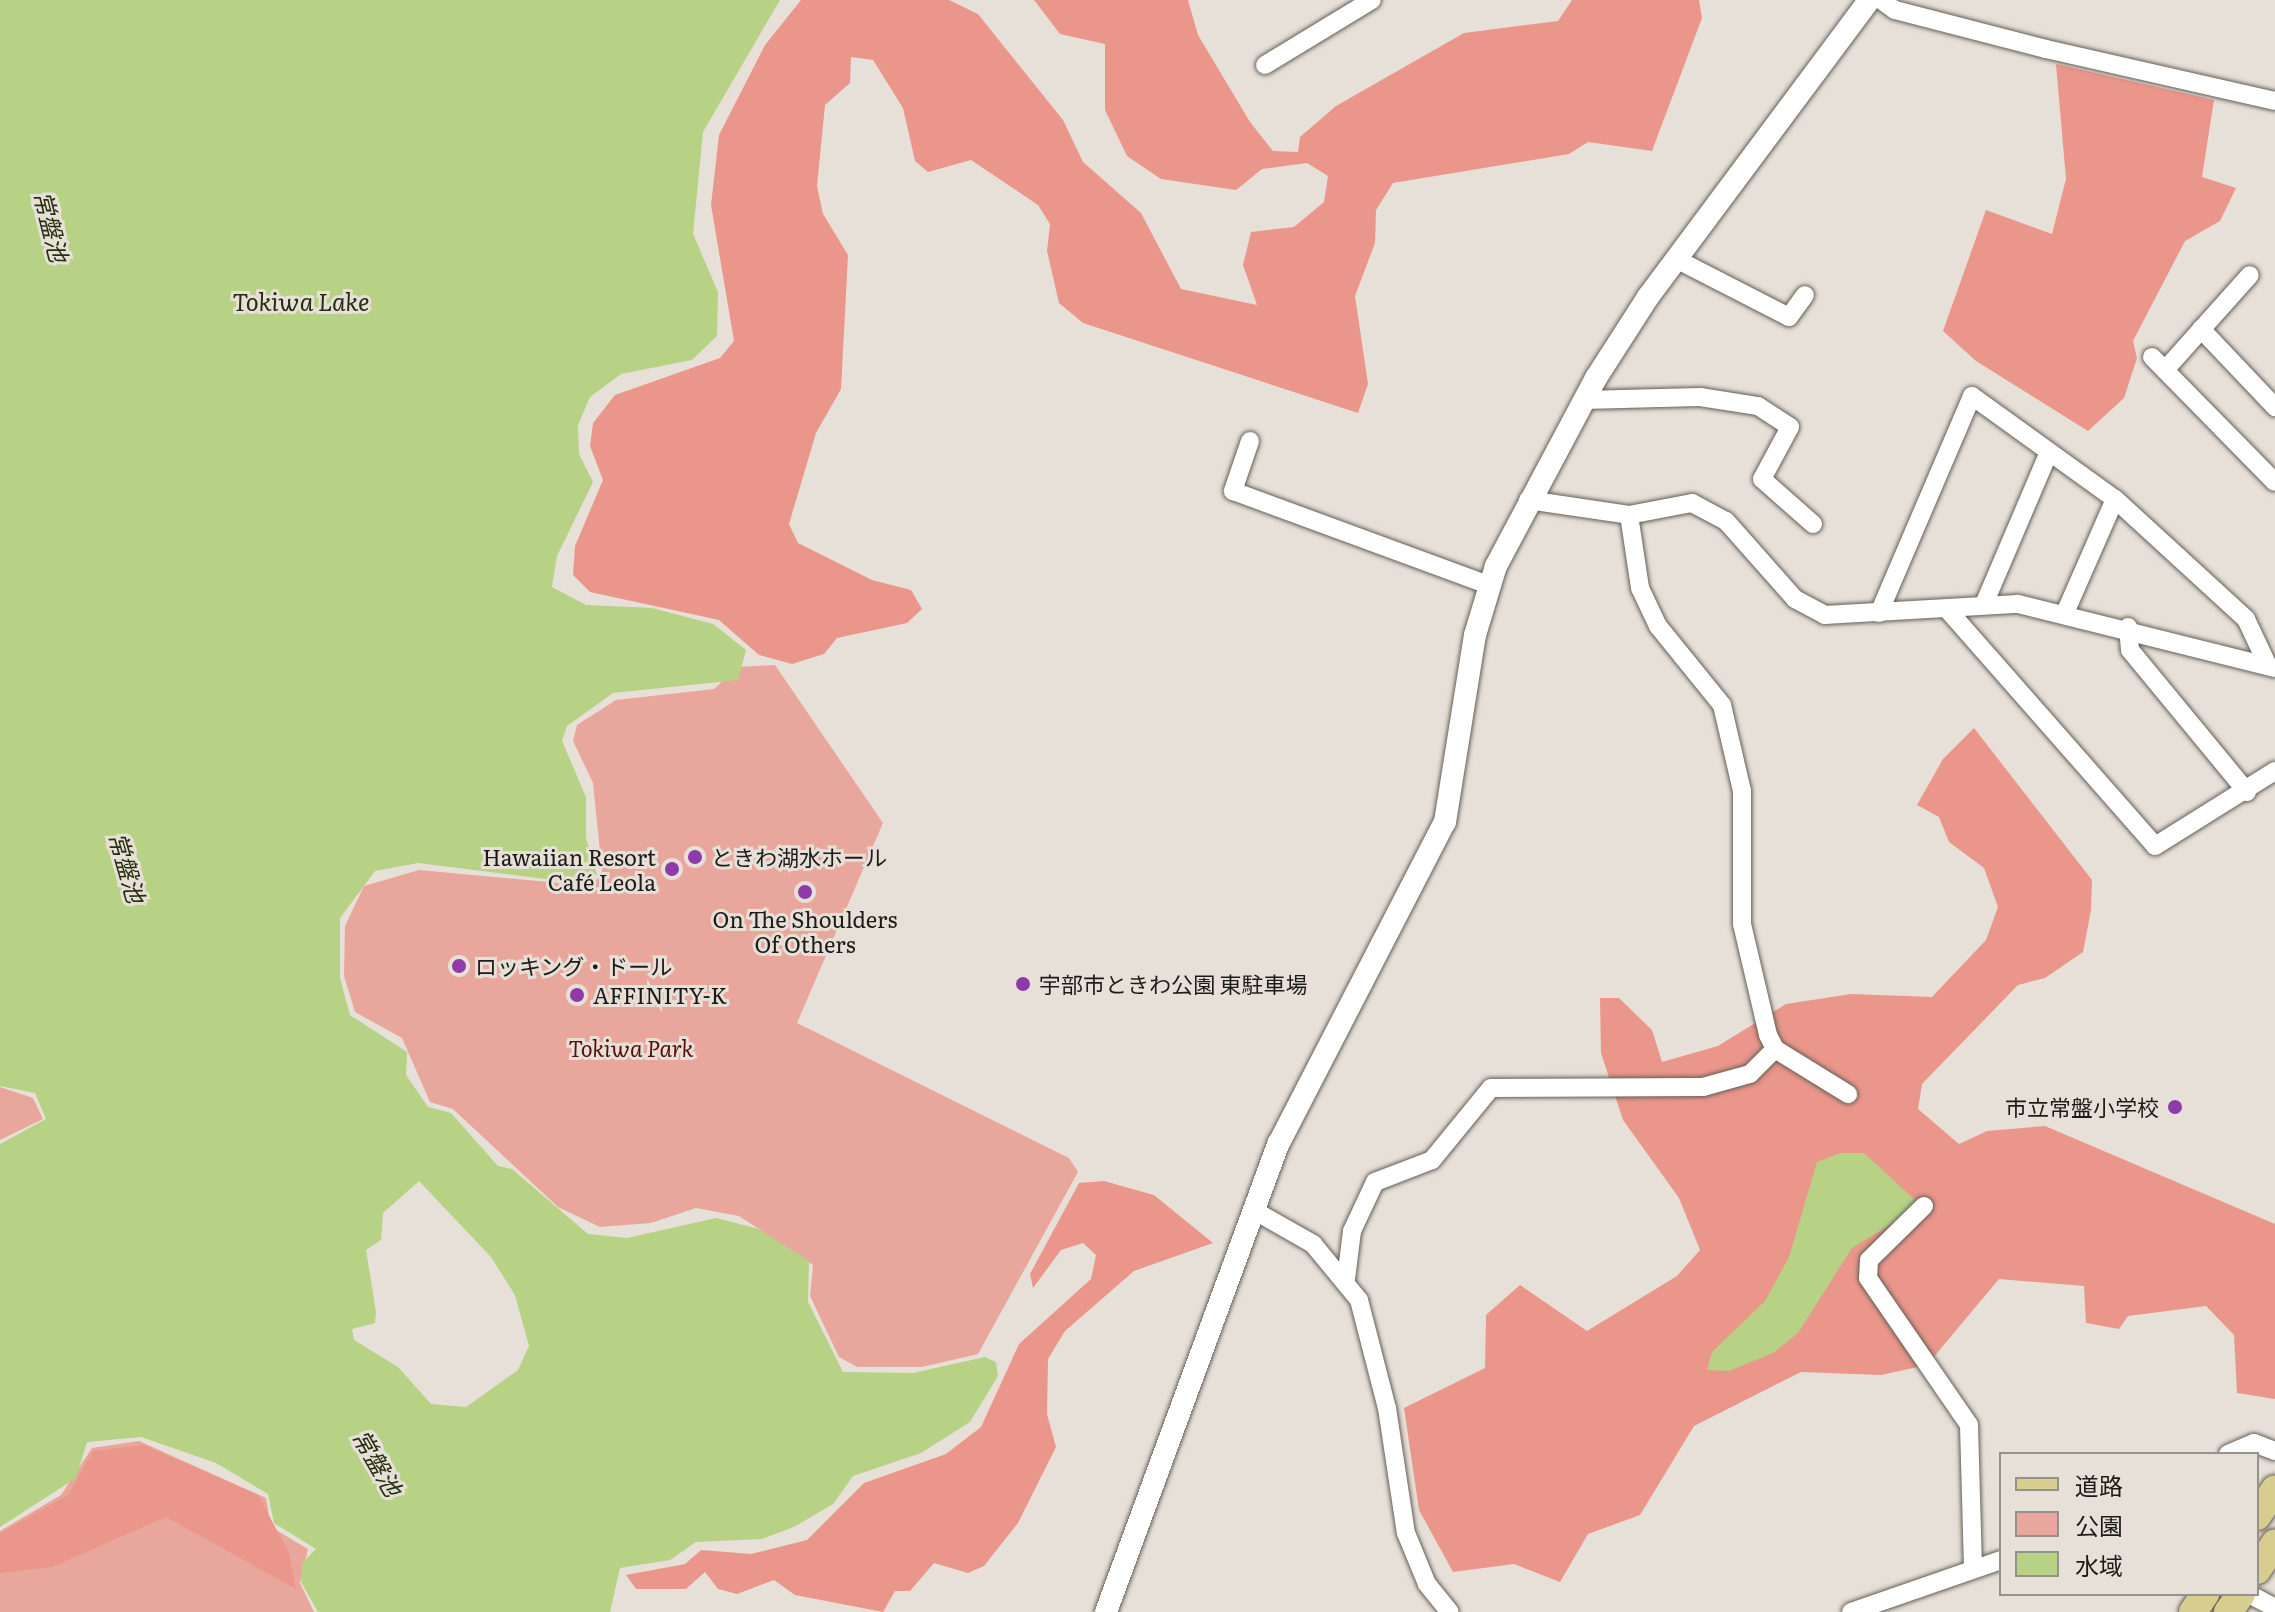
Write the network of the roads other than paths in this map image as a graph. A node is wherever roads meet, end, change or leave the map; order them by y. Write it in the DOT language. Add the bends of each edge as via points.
graph roads {
  1 [pos="1372,0"];
  2 [pos="1869,0"];
  3 [pos="1881,0"];
  4 [pos="1265,65"];
  5 [pos="2275,101"];
  6 [pos="1676,259"];
  7 [pos="2250,275"];
  8 [pos="1805,295"];
  9 [pos="2201,329"];
  10 [pos="1583,400"];
  11 [pos="2275,407"];
  12 [pos="1250,441"];
  13 [pos="2048,454"];
  14 [pos="2275,482"];
  15 [pos="2115,499"];
  16 [pos="1528,500"];
  17 [pos="1629,515"];
  18 [pos="1813,524"];
  19 [pos="1489,585"];
  20 [pos="1985,602"];
  21 [pos="1947,609"];
  22 [pos="1879,613"];
  23 [pos="2065,613"];
  24 [pos="2128,627"];
  25 [pos="2271,667"];
  26 [pos="2275,771"];
  27 [pos="2247,792"];
  28 [pos="1775,1049"];
  29 [pos="1848,1094"];
  30 [pos="1924,1206"];
  31 [pos="1255,1211"];
  32 [pos="1346,1279"];
  33 [pos="2275,1451"];
  34 [pos="2233,1452"];
  35 [pos="2275,1489"];
  36 [pos="2259,1513"];
  37 [pos="2275,1543"];
  38 [pos="1999,1561"];
  39 [pos="2259,1567"];
  40 [pos="1973,1568"];
  41 [pos="2253,1596"];
  42 [pos="2275,1608"];
  43 [pos="1106,1612"];
  44 [pos="1450,1612"];
  45 [pos="1851,1612"];
  1 -- 4 [label="street"];
  2 -- 6 [label="street"];
  3 -- 5 [label="street" via="1895,10 2046,49"];
  6 -- 8 [label="street" via="1789,317"];
  6 -- 10 [label="street"];
  7 -- 9 [label="street"];
  9 -- 11 [label="street"];
  9 -- 14 [label="street" via="2158,363"];
  10 -- 16 [label="street"];
  10 -- 18 [label="street" via="1700,397 1758,406 1790,427 1762,479"];
  12 -- 19 [label="street" via="1233,491"];
  13 -- 15 [label="street"];
  13 -- 20 [label="street"];
  13 -- 22 [label="street" via="1972,396"];
  15 -- 23 [label="street"];
  15 -- 25 [label="street" via="2246,619"];
  16 -- 17 [label="street"];
  16 -- 19 [label="street"];
  17 -- 22 [label="street" via="1692,503 1726,521 1808,607 1825,615"];
  17 -- 28 [label="street" via="1640,588 1658,626 1722,705 1742,791 1742,924"];
  19 -- 31 [label="street" via="1445,822 1305,1090"];
  20 -- 21 [label="street"];
  20 -- 23 [label="street"];
  21 -- 22 [label="street"];
  21 -- 27 [label="street" via="2155,846 2191,817"];
  23 -- 24 [label="street"];
  24 -- 25 [label="street"];
  24 -- 27 [label="street" via="2130,650"];
  26 -- 27 [label="street"];
  28 -- 29 [label="street"];
  28 -- 32 [label="street" via="1750,1074 1703,1087 1491,1088 1432,1160 1375,1182 1352,1231"];
  30 -- 40 [label="street" via="1869,1260 1868,1278 1969,1425"];
  31 -- 32 [label="street" via="1313,1244"];
  31 -- 43 [label="street"];
  32 -- 44 [label="street" via="1371,1330 1406,1533 1427,1584"];
  33 -- 34 [label="street" via="2254,1443"];
  35 -- 36 [label="main road"];
  37 -- 39 [label="main road"];
  38 -- 40 [label="street"];
  40 -- 45 [label="street"];
  41 -- 42 [label="street"];
}
